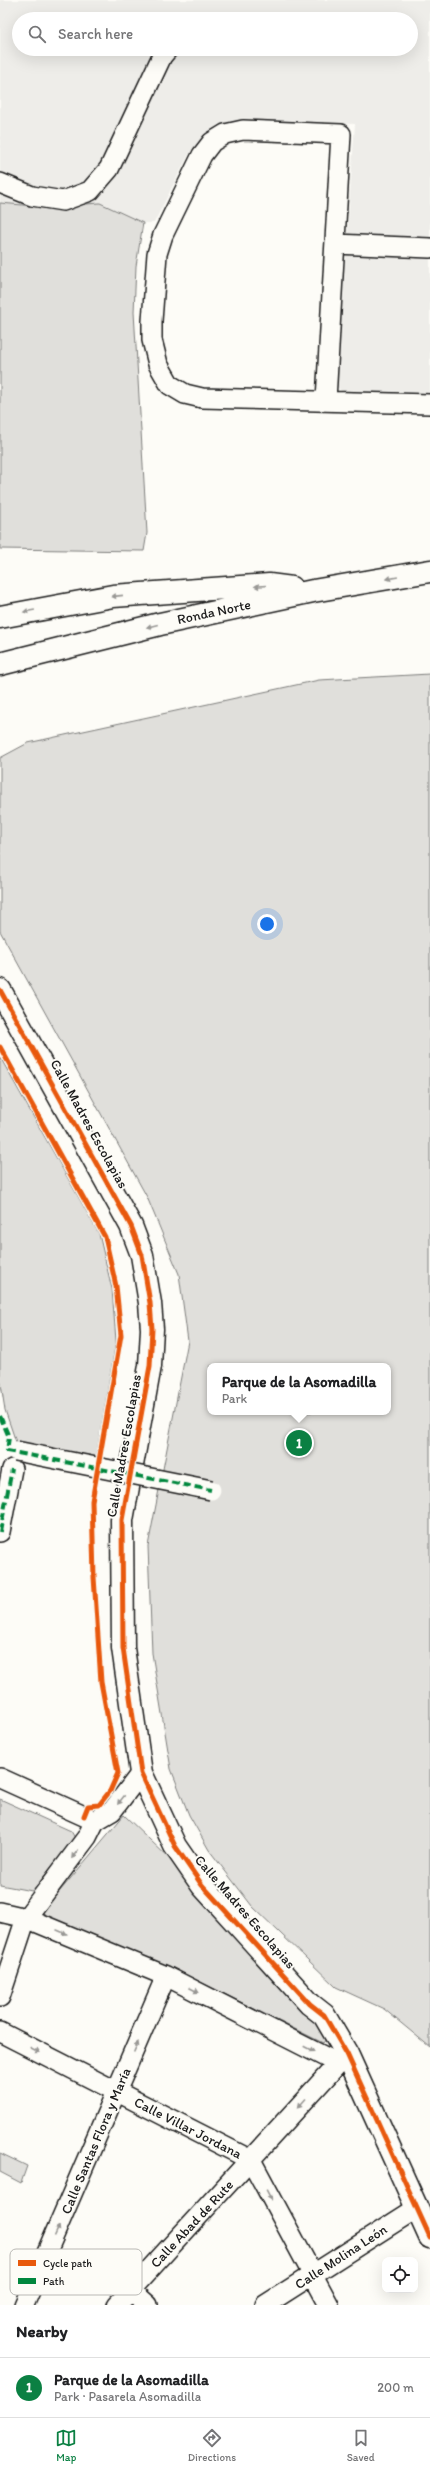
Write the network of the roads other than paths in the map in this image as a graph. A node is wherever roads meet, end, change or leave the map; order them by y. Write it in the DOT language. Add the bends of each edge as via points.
graph roads {
  1 [pos="162,56"];
  2 [pos="0,183"];
  3 [pos="335,244"];
  4 [pos="430,248"];
  5 [pos="326,400"];
  6 [pos="430,404"];
  7 [pos="430,570"];
  8 [pos="313,590"];
  9 [pos="0,617"];
  10 [pos="8,662"];
  11 [pos="0,990"];
  12 [pos="211,1490"];
  13 [pos="0,1532"];
  14 [pos="141,1773"];
  15 [pos="0,1778"];
  16 [pos="95,1821"];
  17 [pos="0,1912"];
  18 [pos="26,1918"];
  19 [pos="166,1976"];
  20 [pos="0,1996"];
  21 [pos="0,2032"];
  22 [pos="342,2059"];
  23 [pos="117,2092"];
  24 [pos="251,2160"];
  25 [pos="417,2208"];
  26 [pos="430,2237"];
  27 [pos="48,2249"];
  28 [pos="312,2276"];
  29 [pos="142,2278"];
  30 [pos="28,2295"];
  31 [pos="126,2295"];
  32 [pos="137,2295"];
  33 [pos="24,2305"];
  34 [pos="117,2305"];
  35 [pos="148,2305"];
  36 [pos="265,2305"];
  37 [pos="329,2305"];
  1 -- 2 [label="street" via="109,169 90,192 63,201 32,196"];
  3 -- 4 [label="street"];
  3 -- 5 [label="street"];
  3 -- 5 [label="street" via="341,134 243,130 225,134 212,142 202,155 163,236 157,254 152,321 152,340 158,364 170,385 185,394 202,398"];
  5 -- 6 [label="street"];
  7 -- 8 [label="main road, Ronda Norte, one-way"];
  8 -- 9 [label="main road, one-way" via="269,585 113,596"];
  8 -- 10 [label="main road, Ronda Norte, one-way" via="160,624"];
  11 -- 14 [label="main road, Calle Madres Escolapias" via="131,1226 142,1255 150,1303 150,1366 122,1520 123,1648"];
  12 -- 13 [label="street, bridge" via="14,1460"];
  14 -- 16 [label="street, one-way" via="112,1811"];
  14 -- 22 [label="main road, Calle Madres Escolapias" via="175,1846 202,1885 310,2004 324,2015"];
  15 -- 16 [label="street"];
  16 -- 18 [label="street, one-way" via="88,1838"];
  17 -- 18 [label="street"];
  18 -- 19 [label="street, one-way"];
  18 -- 20 [label="street"];
  19 -- 22 [label="street, one-way"];
  23 -- 19 [label="street, Calle Santas Flora y María, one-way"];
  21 -- 23 [label="street, Calle Villar Jordana, one-way"];
  22 -- 24 [label="street, Calle Abad de Rute, one-way"];
  22 -- 25 [label="main road, Calle Madres Escolapias"];
  23 -- 24 [label="street, Calle Villar Jordana"];
  27 -- 23 [label="street, Calle Santas Flora y María, one-way"];
  24 -- 28 [label="street, Calle Villar Jordana, one-way"];
  24 -- 29 [label="street, Calle Abad de Rute"];
  25 -- 26 [label="main road, Calle Madres Escolapias"];
  25 -- 28 [label="street, Calle Molina León"];
  28 -- 36 [label="street, Calle Molina León"];
  28 -- 37 [label="street, Calle Villar Jordana"];
  33 -- 30 [label="street, Calle Santas Flora y María, one-way"];
  31 -- 34 [label="street, Calle Abad de Rute"];
  32 -- 35 [label="street"];
}
